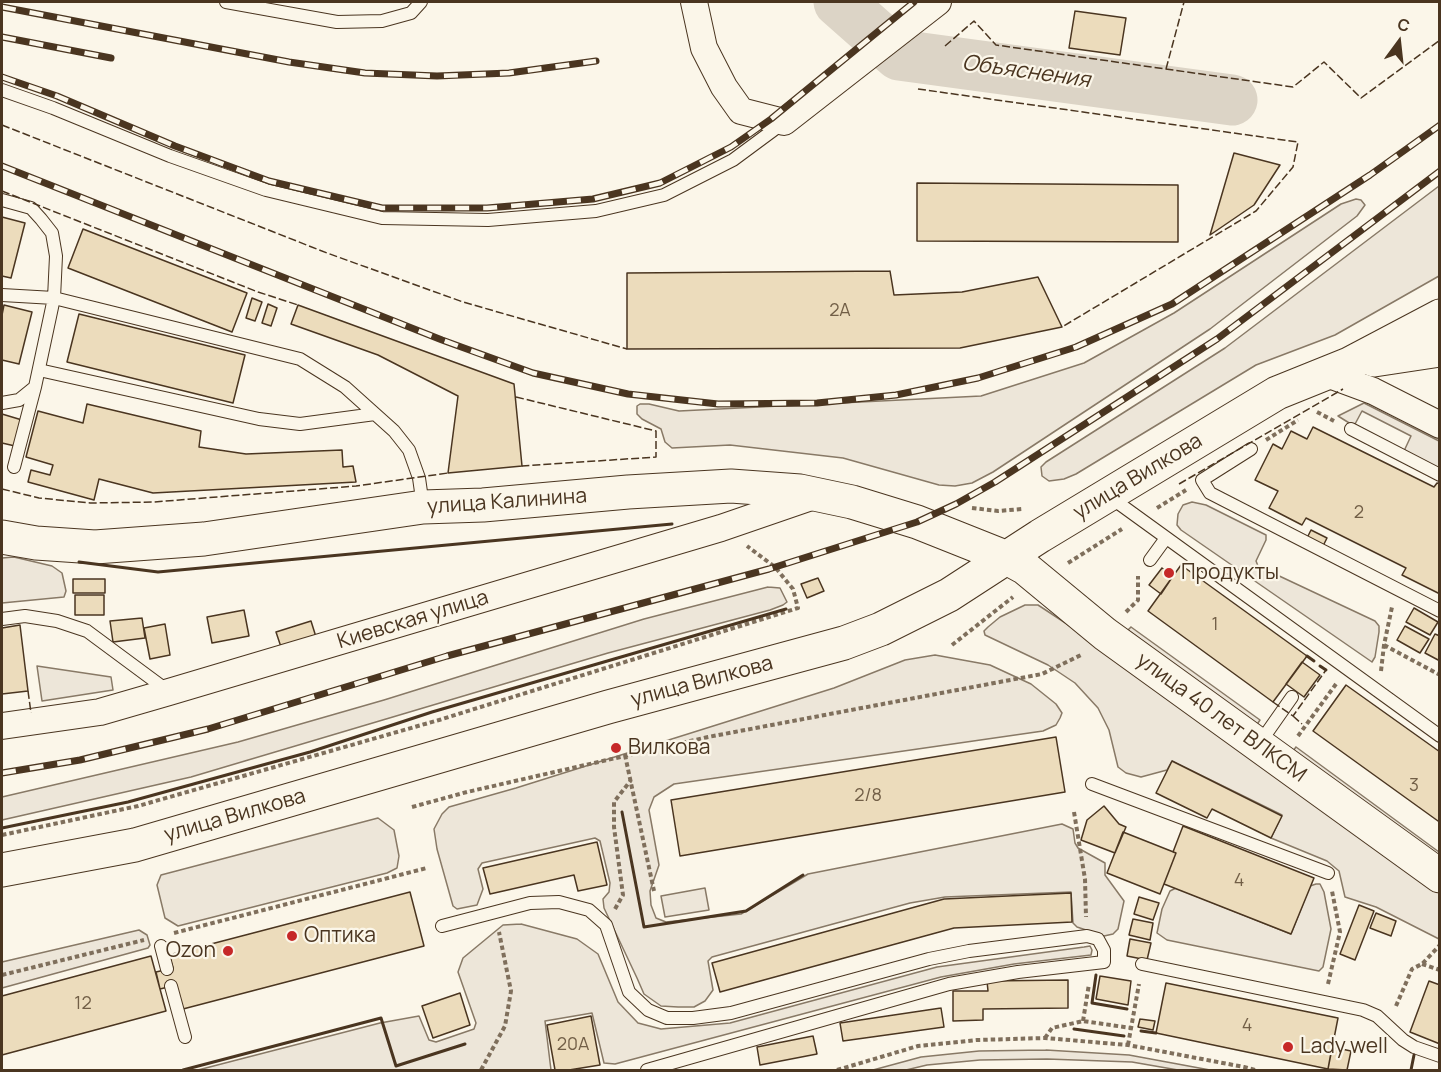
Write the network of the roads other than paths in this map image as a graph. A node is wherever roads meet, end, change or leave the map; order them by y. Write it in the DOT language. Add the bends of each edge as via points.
graph roads {
  1 [pos="226,2"];
  2 [pos="421,2"];
  3 [pos="694,2"];
  4 [pos="938,2"];
  5 [pos="2,90"];
  6 [pos="784,122"];
  7 [pos="2,200"];
  8 [pos="2,295"];
  9 [pos="54,298"];
  10 [pos="1440,316"];
  11 [pos="1440,350"];
  12 [pos="1338,369"];
  13 [pos="39,370"];
  14 [pos="35,387"];
  15 [pos="2,403"];
  16 [pos="375,414"];
  17 [pos="1440,425"];
  18 [pos="1351,429"];
  19 [pos="1251,449"];
  20 [pos="14,467"];
  21 [pos="1440,475"];
  22 [pos="819,495"];
  23 [pos="1107,495"];
  24 [pos="423,507"];
  25 [pos="2,537"];
  26 [pos="1166,538"];
  27 [pos="1005,558"];
  28 [pos="1150,560"];
  29 [pos="1440,611"];
  30 [pos="2,619"];
  31 [pos="169,692"];
  32 [pos="1292,697"];
  33 [pos="2,726"];
  34 [pos="1440,736"];
  35 [pos="1258,745"];
  36 [pos="1092,784"];
  37 [pos="2,870"];
  38 [pos="1328,873"];
  39 [pos="1440,876"];
  40 [pos="442,926"];
  41 [pos="161,946"];
  42 [pos="1142,964"];
  43 [pos="167,969"];
  44 [pos="171,986"];
  45 [pos="185,1038"];
  46 [pos="1440,1056"];
  47 [pos="682,1066"];
  48 [pos="647,1071"];
  1 -- 2 [label="lane" via="337,22 382,21 411,13"];
  3 -- 6 [label="street" via="704,48 741,111"];
  4 -- 6 [label="street"];
  5 -- 6 [label="lane" via="267,190 382,218 488,220 596,211 664,195 733,160"];
  7 -- 9 [label="lane" via="31,208 52,232 56,256"];
  8 -- 9 [label="lane"];
  9 -- 13 [label="lane"];
  9 -- 16 [label="lane" via="300,359 345,387"];
  10 -- 12 [label="main road"];
  11 -- 12 [label="main road"];
  12 -- 17 [label="street"];
  12 -- 23 [label="main road, улица Вилкова" via="1277,393"];
  13 -- 14 [label="lane"];
  13 -- 16 [label="lane" via="259,419 300,424"];
  14 -- 15 [label="lane" via="19,400"];
  14 -- 20 [label="lane"];
  16 -- 24 [label="lane" via="409,450 419,478"];
  18 -- 21 [label="lane"];
  19 -- 29 [label="lane" via="1202,480 1210,493"];
  22 -- 24 [label="main road, улица Калинина" via="731,486"];
  22 -- 27 [label="main road, улица Калинина" via="917,522"];
  22 -- 31 [label="street, Киевская улица"];
  23 -- 26 [label="lane"];
  23 -- 27 [label="main road, улица Вилкова"];
  24 -- 25 [label="main road, улица Калинина" via="204,539 95,547"];
  26 -- 28 [label="lane"];
  26 -- 34 [label="lane"];
  27 -- 35 [label="main road, улица 40 лет ВЛКСМ" via="1115,623"];
  27 -- 37 [label="main road, улица Вилкова" via="949,595 844,643 608,707 135,845"];
  30 -- 31 [label="lane" via="25,616 87,631"];
  31 -- 33 [label="street, Киевская улица" via="100,712"];
  32 -- 35 [label="lane"];
  35 -- 39 [label="main road, улица 40 лет ВЛКСМ"];
  36 -- 38 [label="lane"];
  40 -- 47 [label="lane" via="530,903 559,902 589,910 606,925 629,992 648,1010 667,1018 731,1013 969,951 1087,936 1098,939 1104,950 1104,962 949,984 780,1031"];
  41 -- 43 [label="lane"];
  42 -- 46 [label="lane" via="1363,1010 1377,1016 1414,1047"];
  44 -- 45 [label="lane"];
  47 -- 48 [label="lane"];
}
